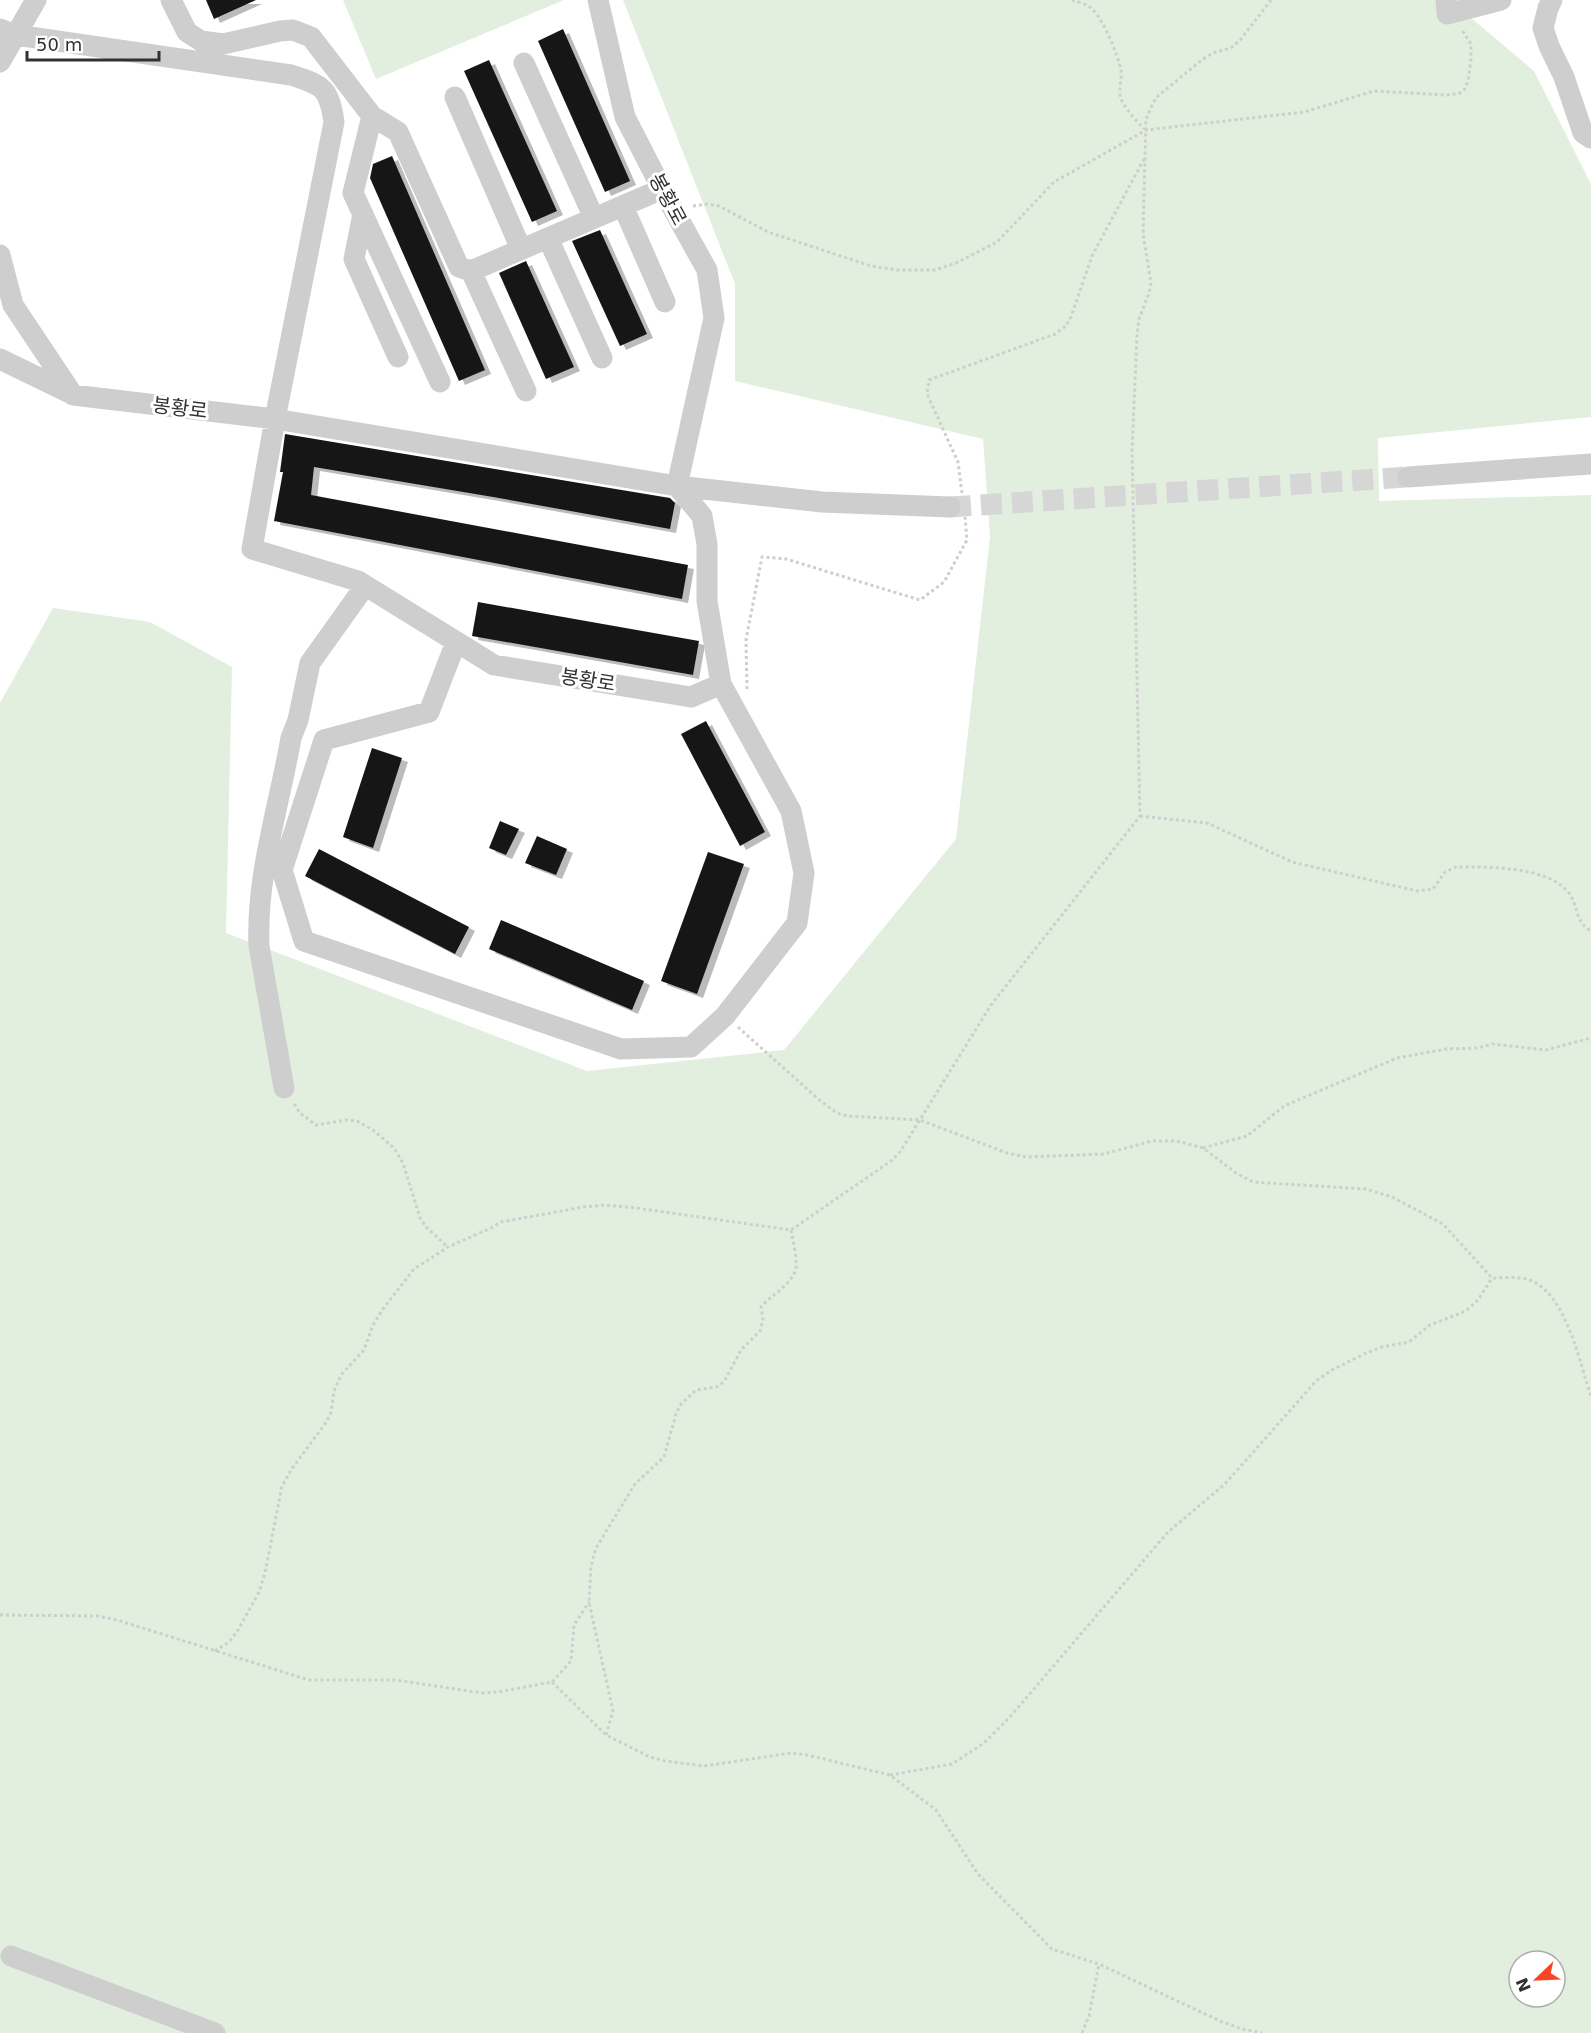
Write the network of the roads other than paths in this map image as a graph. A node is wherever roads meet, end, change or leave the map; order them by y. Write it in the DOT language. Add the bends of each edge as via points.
graph roads {
  1 [pos="36,0"];
  2 [pos="171,0"];
  3 [pos="598,0"];
  4 [pos="1501,0"];
  5 [pos="1552,0"];
  6 [pos="1447,7"];
  7 [pos="8,32"];
  8 [pos="0,62"];
  9 [pos="524,63"];
  10 [pos="455,97"];
  11 [pos="372,116"];
  12 [pos="1591,138"];
  13 [pos="662,189"];
  14 [pos="623,206"];
  15 [pos="363,214"];
  16 [pos="594,218"];
  17 [pos="548,238"];
  18 [pos="521,249"];
  19 [pos="0,255"];
  20 [pos="471,271"];
  21 [pos="665,302"];
  22 [pos="398,357"];
  23 [pos="602,358"];
  24 [pos="0,359"];
  25 [pos="440,382"];
  26 [pos="526,391"];
  27 [pos="74,395"];
  28 [pos="275,419"];
  29 [pos="1591,464"];
  30 [pos="1408,477"];
  31 [pos="677,486"];
  32 [pos="958,503"];
  33 [pos="365,585"];
  34 [pos="456,642"];
  35 [pos="721,684"];
  36 [pos="284,1088"];
  37 [pos="11,1956"];
  38 [pos="215,2033"];
  1 -- 7 [label="street"];
  2 -- 11 [label="street" via="187,32 201,42 223,44 293,30 311,37"];
  3 -- 13 [label="street, 봉황로" via="625,117"];
  4 -- 6 [label="street"];
  5 -- 12 [label="street" via="1543,27 1583,133"];
  7 -- 8 [label="street"];
  7 -- 28 [label="street" via="291,75 318,84 331,101 334,122"];
  9 -- 16 [label="street"];
  10 -- 18 [label="street"];
  11 -- 15 [label="street" via="353,193"];
  11 -- 20 [label="street" via="398,132 459,267"];
  13 -- 14 [label="street"];
  13 -- 31 [label="street, 봉황로" via="707,270 714,318"];
  14 -- 16 [label="street"];
  14 -- 21 [label="street"];
  15 -- 22 [label="street" via="354,259"];
  15 -- 25 [label="street"];
  16 -- 17 [label="street"];
  17 -- 18 [label="street"];
  17 -- 23 [label="street"];
  18 -- 20 [label="street"];
  19 -- 27 [label="street" via="13,305"];
  20 -- 26 [label="street"];
  24 -- 27 [label="street, 봉황로"];
  27 -- 28 [label="street, 봉황로"];
  28 -- 31 [label="street"];
  28 -- 33 [label="street, 봉황로" via="252,549"];
  29 -- 30 [label="street"];
  31 -- 32 [label="street" via="822,502"];
  31 -- 35 [label="street" via="702,516 707,602"];
  33 -- 34 [label="street, 봉황로"];
  33 -- 36 [label="street" via="310,663 261,887 259,946"];
  34 -- 35 [label="street, 봉황로" via="494,665 691,697"];
  34 -- 35 [label="street" via="429,712 324,740 282,870 304,941 621,1049 691,1047 725,1016 797,923 804,873 791,811"];
  37 -- 38 [label="street"];
}
